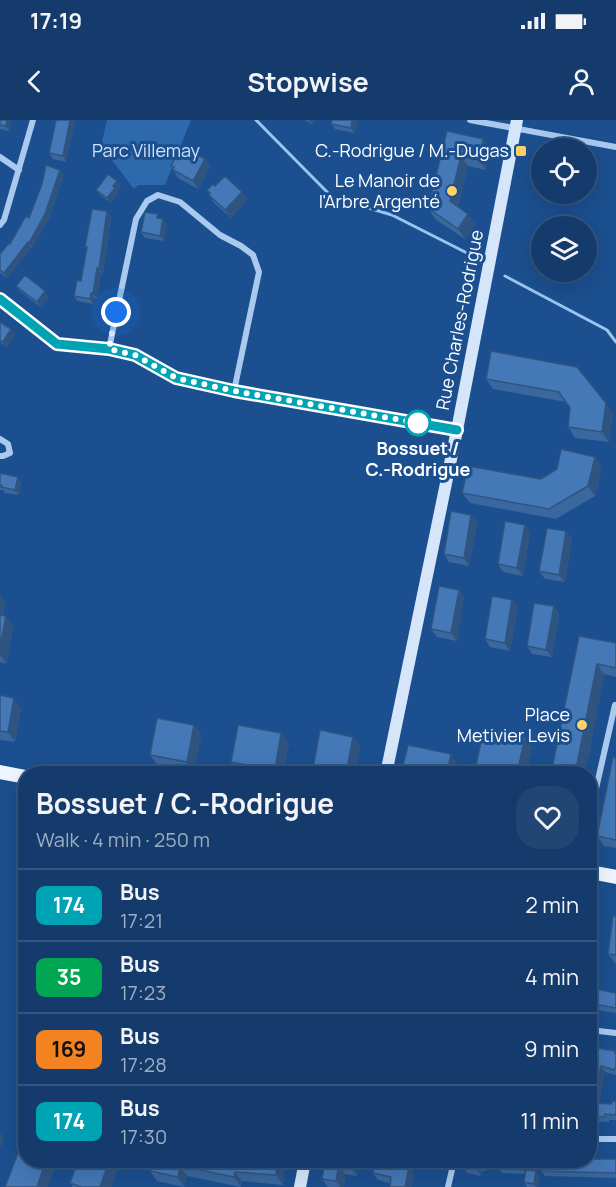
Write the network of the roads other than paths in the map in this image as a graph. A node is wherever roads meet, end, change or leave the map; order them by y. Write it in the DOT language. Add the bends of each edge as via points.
graph roads {
  1 [pos="33,120"];
  2 [pos="470,120"];
  3 [pos="516,124"];
  4 [pos="616,147"];
  5 [pos="0,157"];
  6 [pos="19,170"];
  7 [pos="0,225"];
  8 [pos="0,299"];
  9 [pos="109,349"];
  10 [pos="234,391"];
  11 [pos="457,430"];
  12 [pos="0,439"];
  13 [pos="0,456"];
  14 [pos="616,705"];
  15 [pos="388,766"];
  16 [pos="0,772"];
  17 [pos="18,775"];
  18 [pos="597,784"];
  19 [pos="597,873"];
  20 [pos="616,877"];
  21 [pos="597,1031"];
  22 [pos="616,1033"];
  23 [pos="597,1139"];
  24 [pos="616,1139"];
  25 [pos="304,1168"];
  26 [pos="452,1168"];
  27 [pos="300,1187"];
  28 [pos="448,1187"];
  1 -- 6 [label="street"];
  2 -- 3 [label="street"];
  3 -- 4 [label="street"];
  3 -- 11 [label="street, Rue Charles-Rodrigue"];
  5 -- 6 [label="street"];
  6 -- 7 [label="street"];
  8 -- 9 [label="street" via="57,344"];
  9 -- 10 [label="street" via="135,355 176,378"];
  9 -- 10 [label="street" via="136,219 147,201 158,195 180,202 220,235 253,255 259,272"];
  10 -- 11 [label="street"];
  11 -- 15 [label="street, Rue Charles-Rodrigue"];
  12 -- 13 [label="street" via="8,444 10,453"];
  14 -- 18 [label="street"];
  16 -- 17 [label="main road"];
  19 -- 20 [label="main road"];
  21 -- 22 [label="street"];
  23 -- 24 [label="street"];
  25 -- 27 [label="street"];
  26 -- 28 [label="street"];
}
